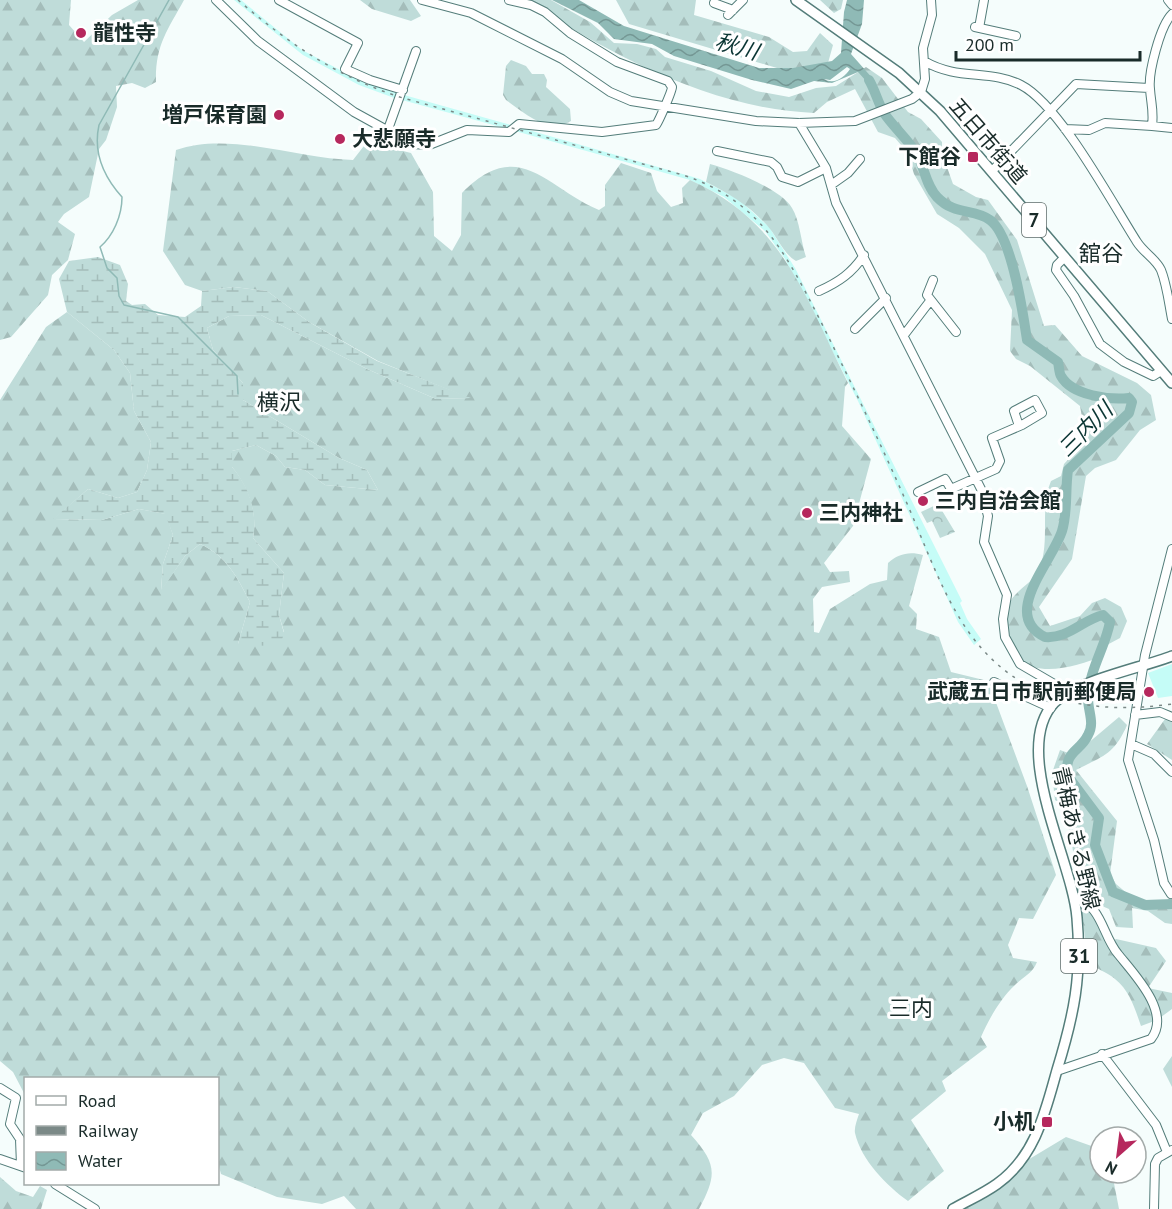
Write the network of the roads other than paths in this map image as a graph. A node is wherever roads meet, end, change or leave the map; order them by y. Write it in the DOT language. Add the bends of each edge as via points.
graph roads {
  1 [pos="216,0"];
  2 [pos="279,0"];
  3 [pos="422,0"];
  4 [pos="509,0"];
  5 [pos="743,0"];
  6 [pos="931,0"];
  7 [pos="984,0"];
  8 [pos="1168,0"];
  9 [pos="800,1"];
  10 [pos="450,3"];
  11 [pos="714,3"];
  12 [pos="1172,5"];
  13 [pos="1172,14"];
  14 [pos="1016,36"];
  15 [pos="416,51"];
  16 [pos="924,62"];
  17 [pos="1149,88"];
  18 [pos="403,90"];
  19 [pos="921,92"];
  20 [pos="663,106"];
  21 [pos="1050,112"];
  22 [pos="800,123"];
  23 [pos="1152,126"];
  24 [pos="1172,128"];
  25 [pos="1065,129"];
  26 [pos="387,132"];
  27 [pos="717,151"];
  28 [pos="860,159"];
  29 [pos="826,168"];
  30 [pos="992,171"];
  31 [pos="831,184"];
  32 [pos="864,255"];
  33 [pos="1065,257"];
  34 [pos="933,280"];
  35 [pos="819,291"];
  36 [pos="886,298"];
  37 [pos="930,301"];
  38 [pos="1171,306"];
  39 [pos="1172,320"];
  40 [pos="855,329"];
  41 [pos="956,332"];
  42 [pos="904,335"];
  43 [pos="1161,370"];
  44 [pos="1172,383"];
  45 [pos="1019,426"];
  46 [pos="976,477"];
  47 [pos="918,492"];
  48 [pos="1172,549"];
  49 [pos="1170,565"];
  50 [pos="1172,656"];
  51 [pos="1143,667"];
  52 [pos="994,682"];
  53 [pos="1068,692"];
  54 [pos="1051,708"];
  55 [pos="1135,715"];
  56 [pos="1172,717"];
  57 [pos="1131,744"];
  58 [pos="1172,772"];
  59 [pos="1171,894"];
  60 [pos="1074,898"];
  61 [pos="1164,1007"];
  62 [pos="1167,1023"];
  63 [pos="1102,1054"];
  64 [pos="1057,1071"];
  65 [pos="0,1088"];
  66 [pos="1169,1151"];
  67 [pos="0,1159"];
  68 [pos="23,1166"];
  69 [pos="57,1185"];
  70 [pos="96,1209"];
  71 [pos="953,1209"];
  72 [pos="1154,1209"];
  1 -- 26 [label="street" via="258,41"];
  2 -- 18 [label="street" via="358,43 345,69"];
  3 -- 10 [label="street"];
  4 -- 20 [label="street" via="545,12 616,62 668,81 671,93"];
  5 -- 11 [label="street" via="730,13"];
  6 -- 16 [label="street"];
  7 -- 14 [label="street" via="977,27"];
  8 -- 12 [label="street"];
  9 -- 19 [label="main road, 五日市街道 / 7"];
  10 -- 20 [label="street" via="562,59 613,93"];
  13 -- 17 [label="street" via="1159,36"];
  15 -- 18 [label="street"];
  16 -- 19 [label="street" via="926,79"];
  16 -- 21 [label="street" via="951,74 1014,81 1033,93"];
  17 -- 21 [label="street" via="1076,84"];
  17 -- 23 [label="street" via="1155,109"];
  18 -- 26 [label="street"];
  19 -- 22 [label="street" via="893,107 848,122"];
  19 -- 30 [label="main road, 五日市街道 / 7"];
  20 -- 22 [label="street" via="756,121"];
  20 -- 26 [label="street" via="656,125 628,131 594,132 519,124 509,132 464,130 421,146"];
  21 -- 25 [label="street"];
  21 -- 30 [label="street"];
  22 -- 29 [label="street"];
  23 -- 24 [label="street"];
  23 -- 25 [label="street" via="1105,123 1089,130"];
  25 -- 38 [label="street" via="1137,242 1157,264"];
  27 -- 29 [label="street" via="771,162 782,177 798,182"];
  28 -- 31 [label="street"];
  29 -- 31 [label="street"];
  30 -- 33 [label="main road, 五日市街道 / 7"];
  31 -- 32 [label="street" via="836,202"];
  32 -- 35 [label="street" via="842,280"];
  32 -- 36 [label="street"];
  33 -- 43 [label="main road, 五日市街道 / 7"];
  33 -- 43 [label="street" via="1056,270 1100,344 1146,375 1153,376"];
  34 -- 37 [label="street" via="927,292"];
  36 -- 40 [label="street"];
  36 -- 42 [label="street"];
  37 -- 41 [label="street"];
  37 -- 42 [label="street"];
  38 -- 39 [label="street"];
  42 -- 46 [label="street"];
  43 -- 44 [label="main road, 五日市街道 / 7"];
  45 -- 46 [label="street" via="992,438 1000,465"];
  46 -- 47 [label="street" via="951,489 945,479"];
  46 -- 53 [label="street" via="988,516 983,537 985,549 1007,595 1005,637 1020,664"];
  48 -- 49 [label="street"];
  49 -- 51 [label="street"];
  50 -- 51 [label="main road, 青梅あきる野線 / 31"];
  51 -- 53 [label="main road, 青梅あきる野線 / 31"];
  51 -- 55 [label="street"];
  52 -- 54 [label="street"];
  53 -- 54 [label="main road, 青梅あきる野線 / 31"];
  54 -- 60 [label="main road, 青梅あきる野線 / 31" via="1041,732 1040,763 1051,819"];
  55 -- 56 [label="street" via="1160,712"];
  55 -- 57 [label="street"];
  57 -- 58 [label="street" via="1154,754"];
  57 -- 59 [label="street" via="1129,767 1164,883"];
  60 -- 61 [label="street" via="1083,900 1094,911 1116,952 1157,990"];
  60 -- 64 [label="main road, 青梅あきる野線 / 31" via="1077,992"];
  62 -- 63 [label="street" via="1151,1039"];
  63 -- 64 [label="street"];
  63 -- 66 [label="street" via="1156,1125"];
  64 -- 71 [label="main road, 青梅あきる野線 / 31" via="1036,1136 1020,1162 996,1185"];
  65 -- 68 [label="street" via="16,1098 10,1124 20,1139"];
  66 -- 72 [label="street" via="1155,1164"];
  67 -- 68 [label="street"];
  69 -- 70 [label="street"];
}
